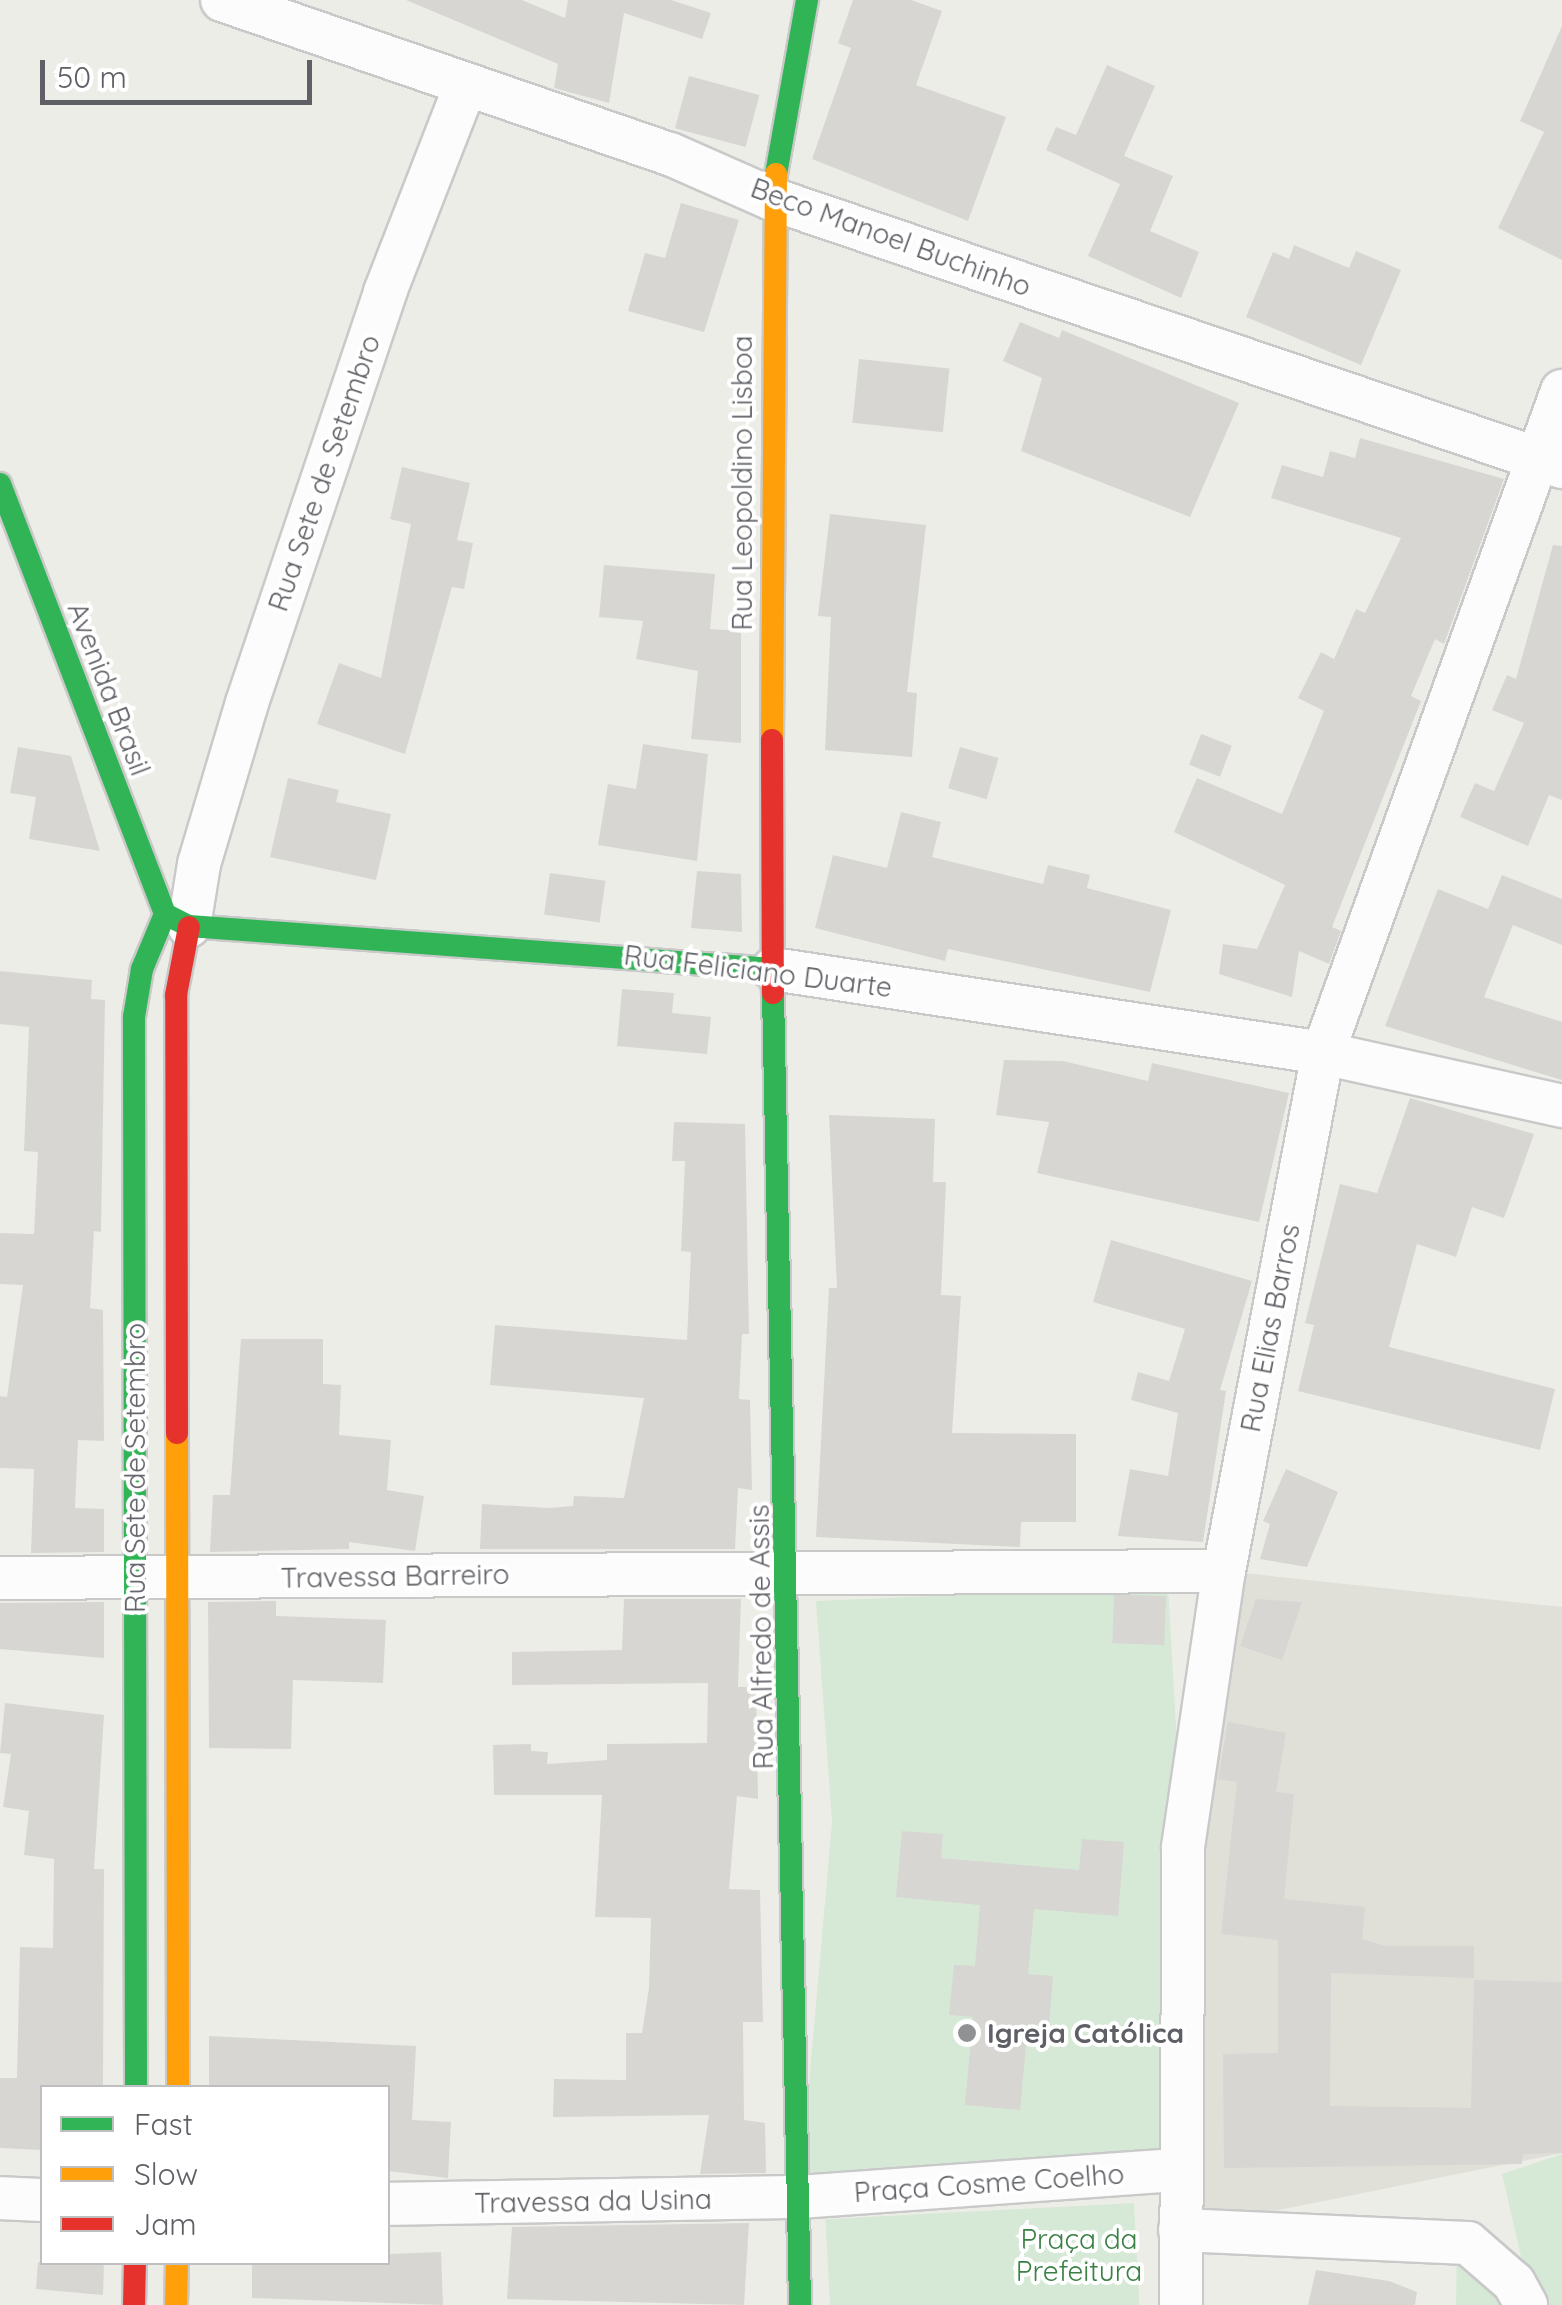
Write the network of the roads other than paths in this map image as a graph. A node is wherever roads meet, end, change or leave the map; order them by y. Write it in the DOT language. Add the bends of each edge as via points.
graph roads {
  1 [pos="222,0"];
  2 [pos="808,0"];
  3 [pos="465,87"];
  4 [pos="772,199"];
  5 [pos="1562,391"];
  6 [pos="1548,463"];
  7 [pos="0,484"];
  8 [pos="177,920"];
  9 [pos="773,969"];
  10 [pos="1323,1053"];
  11 [pos="1562,1106"];
  12 [pos="790,1569"];
  13 [pos="1224,1571"];
  14 [pos="0,1578"];
  15 [pos="155,1580"];
  16 [pos="136,2085"];
  17 [pos="178,2085"];
  18 [pos="1179,2170"];
  19 [pos="0,2198"];
  20 [pos="799,2198"];
  21 [pos="40,2200"];
  22 [pos="390,2204"];
  23 [pos="1180,2230"];
  24 [pos="135,2265"];
  25 [pos="178,2265"];
  26 [pos="134,2305"];
  27 [pos="176,2305"];
  28 [pos="800,2305"];
  29 [pos="1181,2305"];
  30 [pos="1526,2305"];
  1 -- 3 [label="street, Beco Manoel Buchinho"];
  2 -- 4 [label="street, Rua Leopoldino Lisboa"];
  3 -- 4 [label="street, Beco Manoel Buchinho" via="670,154"];
  3 -- 8 [label="street, Rua Sete de Setembro" via="385,292"];
  4 -- 6 [label="street, Beco Manoel Buchinho"];
  4 -- 9 [label="street, Rua Leopoldino Lisboa"];
  5 -- 6 [label="street, Rua Elias Barros"];
  6 -- 10 [label="street, Rua Elias Barros"];
  7 -- 8 [label="street, Avenida Brasil"];
  8 -- 9 [label="street, Rua Feliciano Duarte"];
  8 -- 15 [label="street, Rua Sete de Setembro"];
  8 -- 15 [label="street, Rua Sete de Setembro" via="142,969 134,1017"];
  9 -- 10 [label="street, Rua Feliciano Duarte"];
  9 -- 12 [label="street, Rua Alfredo de Assis"];
  10 -- 11 [label="street"];
  10 -- 13 [label="street, Rua Elias Barros"];
  12 -- 13 [label="street, Travessa Barreiro"];
  12 -- 15 [label="street, Travessa Barreiro"];
  12 -- 20 [label="street, Rua Alfredo de Assis"];
  13 -- 18 [label="street, Rua Elias Barros" via="1183,1847"];
  14 -- 15 [label="street, Travessa Barreiro"];
  15 -- 16 [label="street, Rua Sete de Setembro"];
  15 -- 17 [label="street, Rua Sete de Setembro"];
  18 -- 20 [label="street, Praça Cosme Coelho"];
  18 -- 23 [label="street, Rua Elias Barros"];
  19 -- 21 [label="street"];
  20 -- 22 [label="street, Travessa da Usina"];
  20 -- 28 [label="street, Rua Alfredo de Assis"];
  23 -- 29 [label="street, Rua Elias Barros"];
  23 -- 30 [label="street" via="1468,2243"];
  24 -- 26 [label="street"];
  25 -- 27 [label="street"];
}
